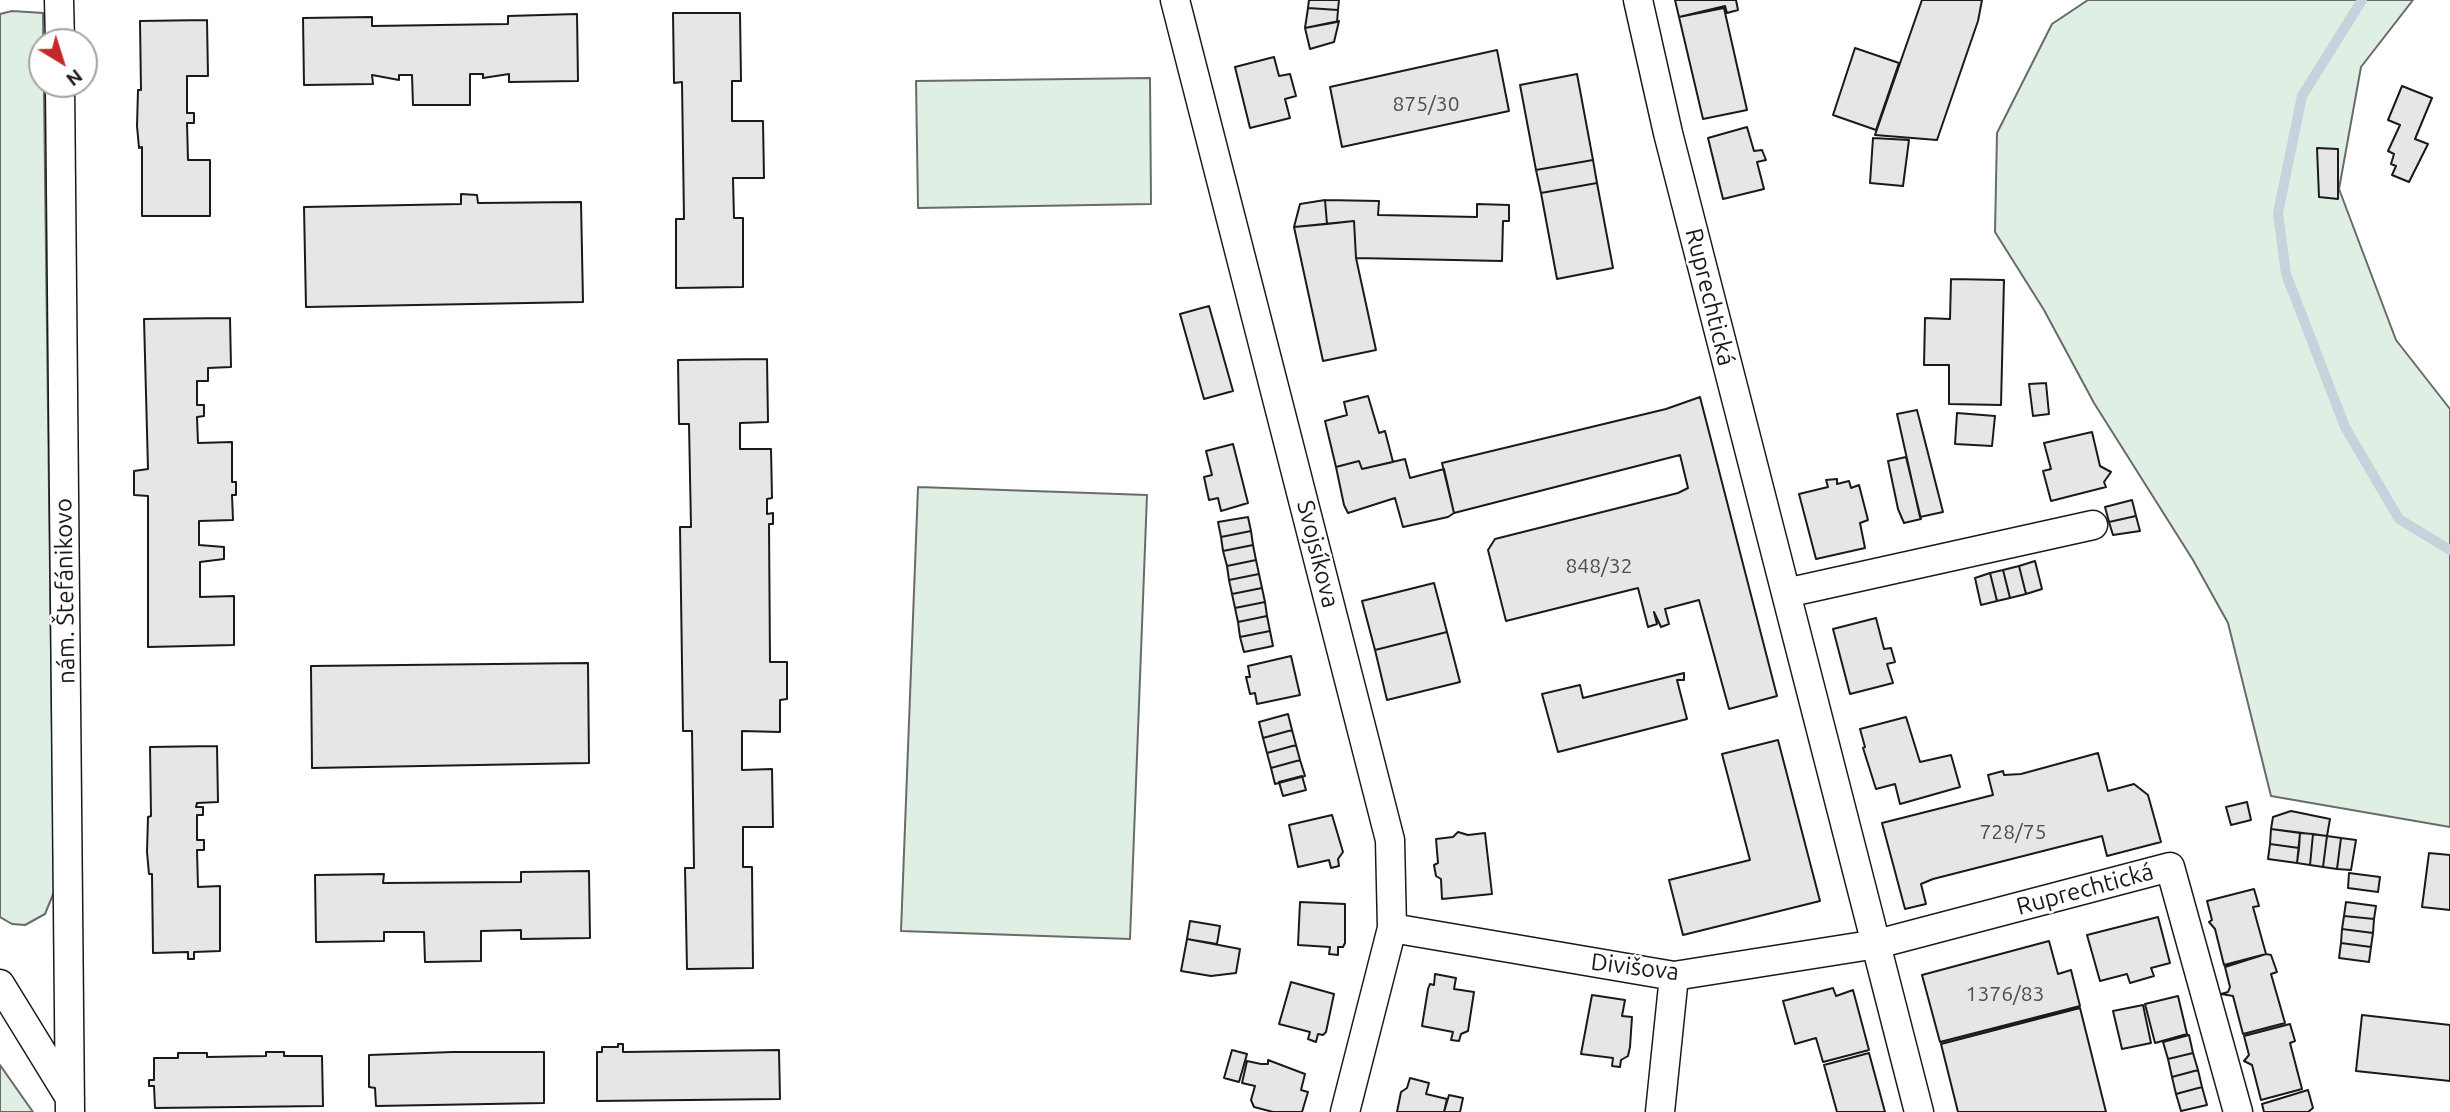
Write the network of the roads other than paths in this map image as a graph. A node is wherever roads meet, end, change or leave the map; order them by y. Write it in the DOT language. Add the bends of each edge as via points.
graph roads {
  1 [pos="59,0"];
  2 [pos="1175,0"];
  3 [pos="1638,0"];
  4 [pos="60,28"];
  5 [pos="60,98"];
  6 [pos="2093,525"];
  7 [pos="1786,593"];
  8 [pos="1392,928"];
  9 [pos="1877,944"];
  10 [pos="1674,976"];
  11 [pos="0,984"];
  12 [pos="70,1105"];
  13 [pos="1345,1112"];
  14 [pos="1660,1112"];
  15 [pos="1919,1112"];
  16 [pos="2238,1112"];
  1 -- 4 [label="street"];
  2 -- 8 [label="street, Svojsíkova" via="1390,840"];
  3 -- 7 [label="street, Ruprechtická"];
  5 -- 12 [label="street, nám. Štefánikovo"];
  6 -- 7 [label="street"];
  7 -- 9 [label="street, Ruprechtická"];
  8 -- 10 [label="street, Divišova"];
  8 -- 13 [label="street, Svojsíkova"];
  9 -- 10 [label="street, Divišova"];
  9 -- 15 [label="street, Ruprechtická"];
  9 -- 16 [label="street, Ruprechtická" via="2169,867"];
  10 -- 14 [label="street"];
  11 -- 12 [label="street, nám. Štefánikovo"];
}
